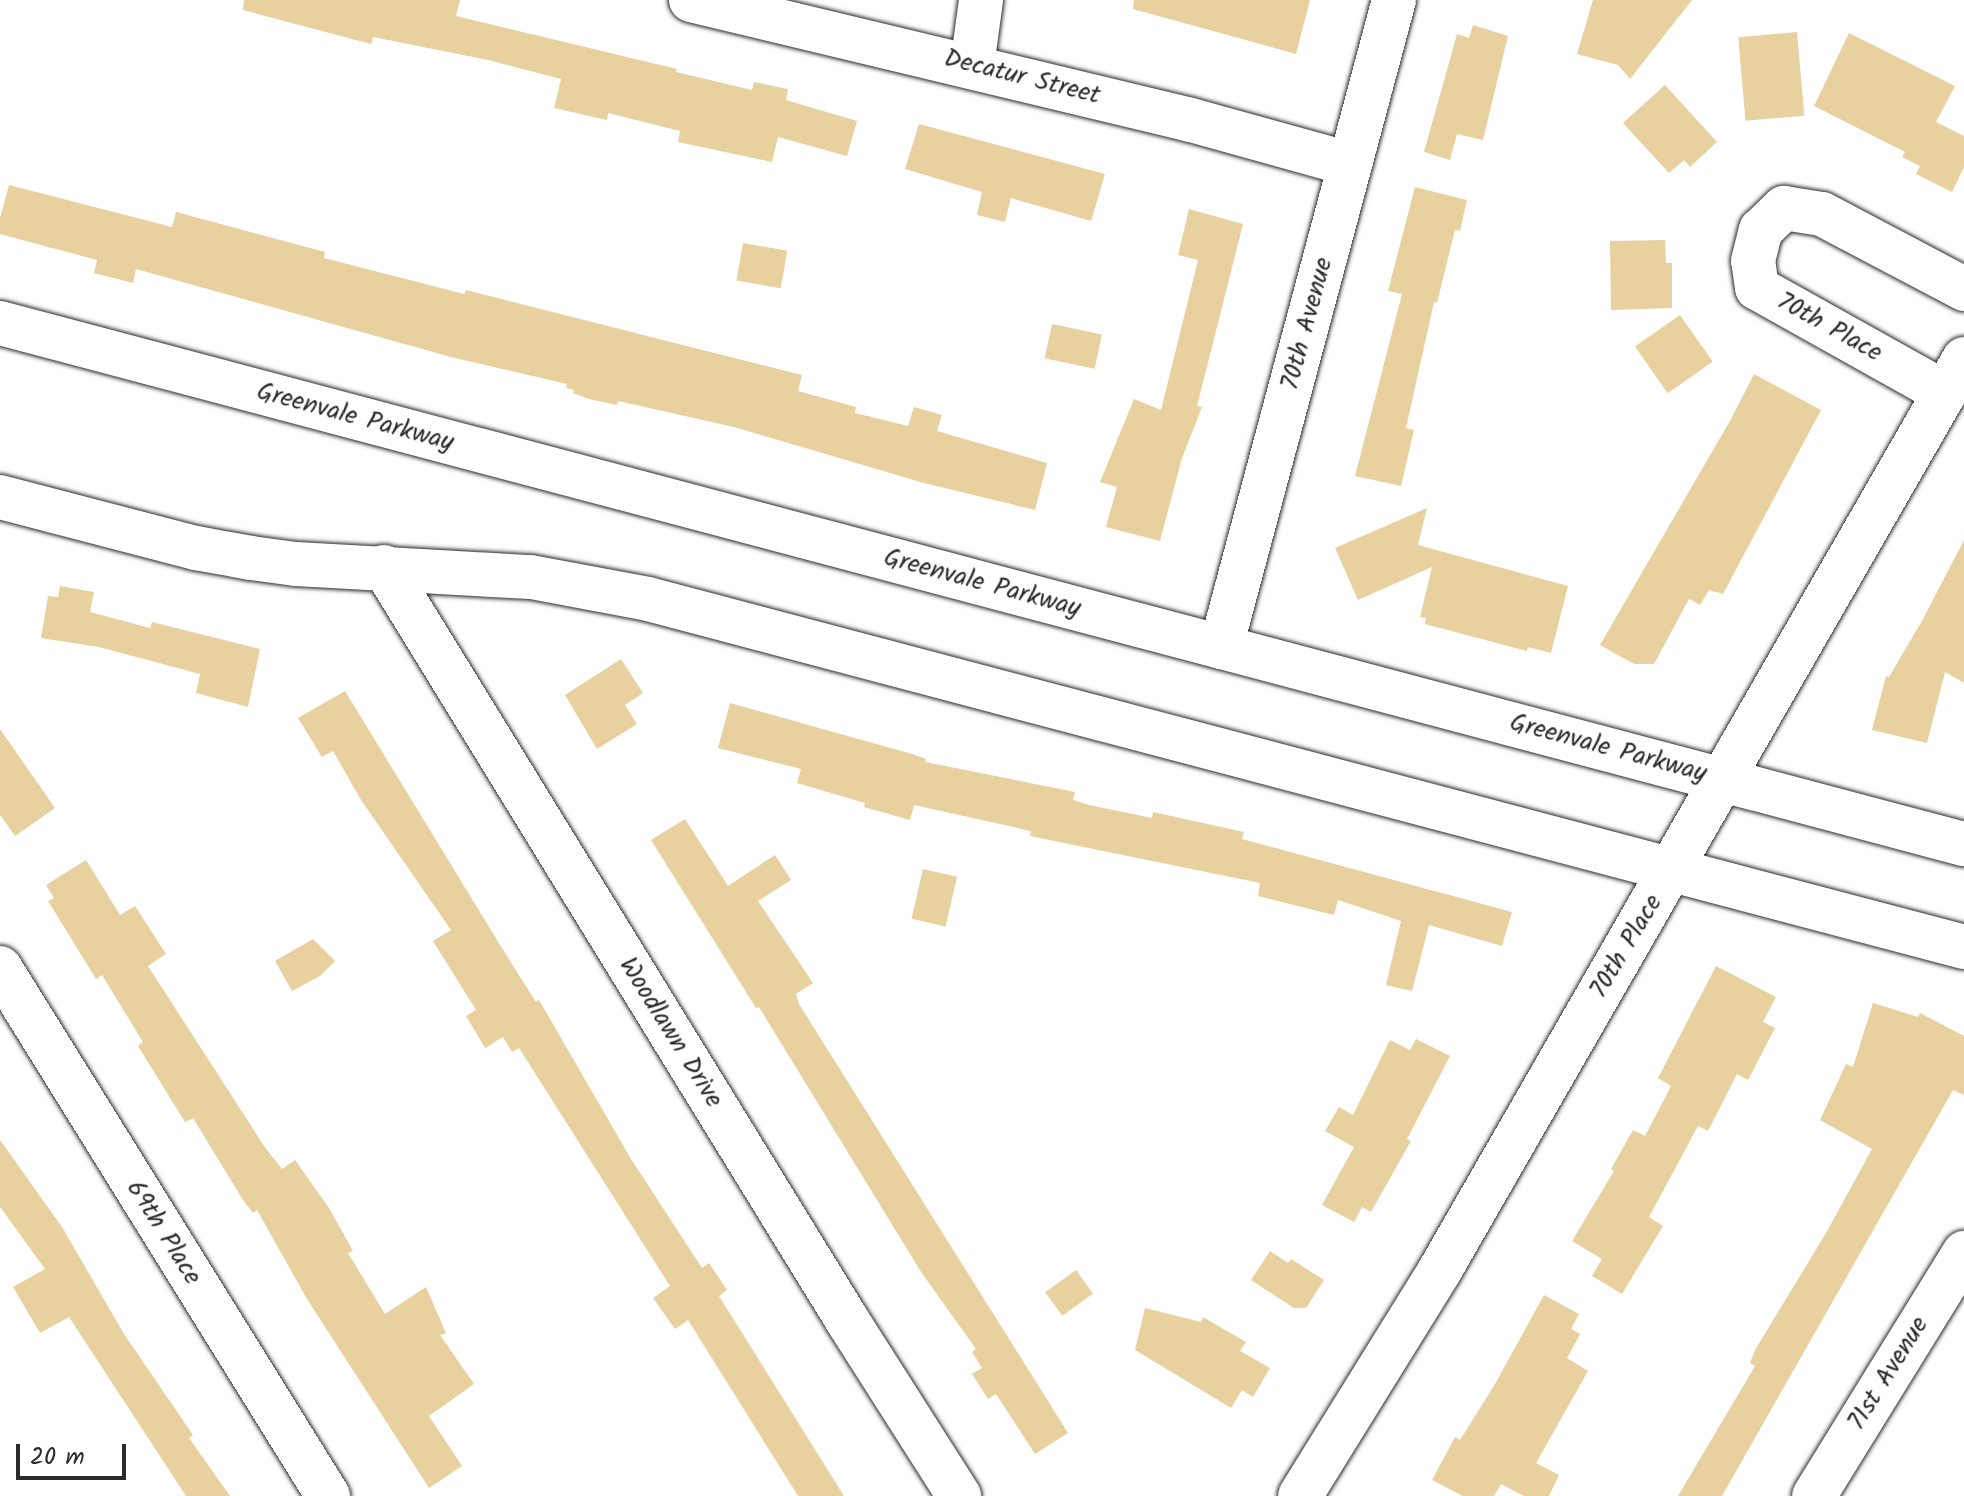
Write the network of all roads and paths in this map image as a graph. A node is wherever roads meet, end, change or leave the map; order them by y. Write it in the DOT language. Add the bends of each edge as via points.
graph roads {
  1 [pos="691,0"];
  2 [pos="981,0"];
  3 [pos="1394,0"];
  4 [pos="972,66"];
  5 [pos="1350,164"];
  6 [pos="1964,289"];
  7 [pos="0,323"];
  8 [pos="1954,376"];
  9 [pos="0,497"];
  10 [pos="384,567"];
  11 [pos="1221,647"];
  12 [pos="1724,780"];
  13 [pos="1964,844"];
  14 [pos="1672,871"];
  15 [pos="1964,947"];
  16 [pos="0,968"];
  17 [pos="1964,1253"];
  18 [pos="328,1496"];
  19 [pos="959,1496"];
  20 [pos="1300,1496"];
  21 [pos="1814,1496"];
  1 -- 4 [label="street, Decatur Street"];
  2 -- 4 [label="street"];
  3 -- 5 [label="street, 70th Avenue"];
  4 -- 5 [label="street, Decatur Street"];
  5 -- 11 [label="street, 70th Avenue"];
  6 -- 8 [label="street, 70th Place" via="1822,214 1784,208 1761,230 1753,261 1757,288"];
  7 -- 11 [label="street, Greenvale Parkway"];
  8 -- 12 [label="street, 70th Place"];
  9 -- 10 [label="street" via="251,558"];
  10 -- 14 [label="street" via="531,577 648,599"];
  10 -- 19 [label="street, Woodlawn Drive"];
  11 -- 12 [label="street, Greenvale Parkway"];
  12 -- 13 [label="street, Greenvale Parkway"];
  12 -- 14 [label="street, 70th Place"];
  14 -- 15 [label="street"];
  14 -- 20 [label="street, 70th Place" via="1440,1270"];
  16 -- 18 [label="street, 69th Place"];
  17 -- 21 [label="street, 71st Avenue"];
}
